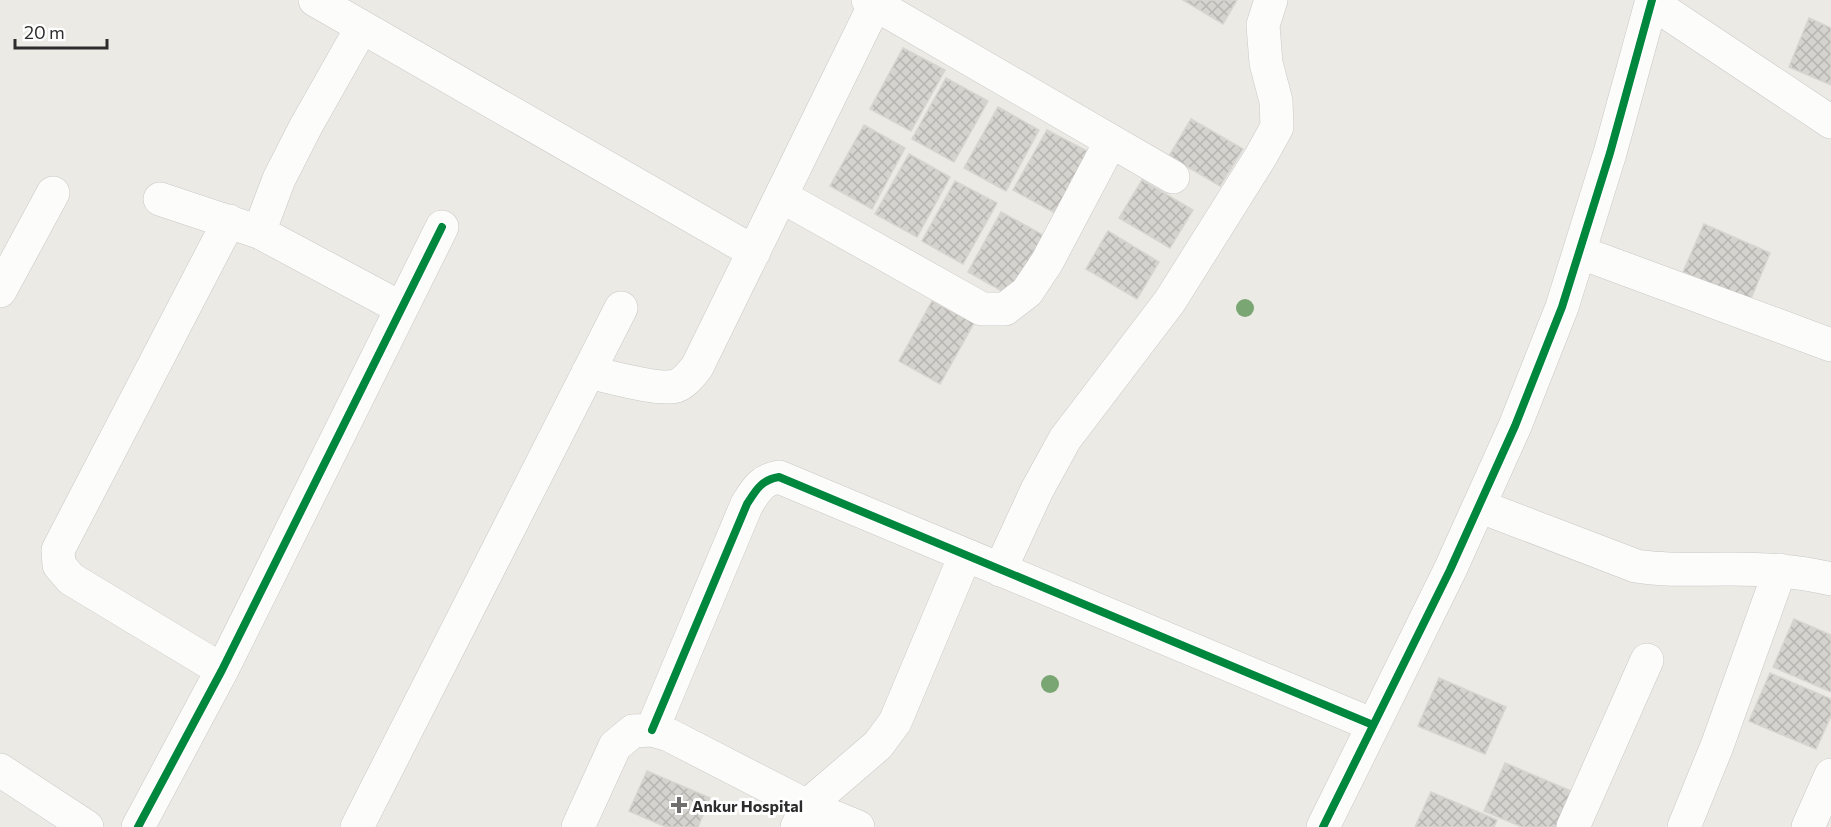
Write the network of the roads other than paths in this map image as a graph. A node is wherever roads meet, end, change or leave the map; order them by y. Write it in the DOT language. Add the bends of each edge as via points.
graph roads {
  1 [pos="315,0"];
  2 [pos="1271,0"];
  3 [pos="873,1"];
  4 [pos="1652,1"];
  5 [pos="362,27"];
  6 [pos="1831,122"];
  7 [pos="1111,141"];
  8 [pos="1173,177"];
  9 [pos="53,193"];
  10 [pos="781,196"];
  11 [pos="160,199"];
  12 [pos="244,226"];
  13 [pos="442,227"];
  14 [pos="754,252"];
  15 [pos="1579,252"];
  16 [pos="0,291"];
  17 [pos="401,308"];
  18 [pos="621,308"];
  19 [pos="1831,345"];
  20 [pos="588,372"];
  21 [pos="1479,506"];
  22 [pos="965,556"];
  23 [pos="1000,570"];
  24 [pos="1780,570"];
  25 [pos="1831,579"];
  26 [pos="1647,660"];
  27 [pos="222,670"];
  28 [pos="1373,725"];
  29 [pos="652,730"];
  30 [pos="0,770"];
  31 [pos="1831,775"];
  32 [pos="802,816"];
  33 [pos="87,827"];
  34 [pos="138,827"];
  35 [pos="357,827"];
  36 [pos="578,827"];
  37 [pos="858,827"];
  38 [pos="1323,827"];
  39 [pos="1573,827"];
  40 [pos="1684,827"];
  41 [pos="1808,827"];
  1 -- 5 [label="street"];
  2 -- 23 [label="street" via="1263,25 1277,127 1170,301 1065,439"];
  3 -- 7 [label="street"];
  3 -- 10 [label="street"];
  4 -- 6 [label="street"];
  4 -- 15 [label="street"];
  5 -- 12 [label="street" via="283,170"];
  5 -- 14 [label="street"];
  7 -- 8 [label="street"];
  7 -- 10 [label="street" via="1047,262 1027,292 1005,309 982,309"];
  9 -- 16 [label="street"];
  10 -- 14 [label="street"];
  11 -- 12 [label="street"];
  12 -- 17 [label="street"];
  12 -- 27 [label="street" via="58,550 59,565 71,579"];
  13 -- 17 [label="street"];
  14 -- 20 [label="street" via="697,367 684,382 655,386"];
  15 -- 19 [label="street"];
  15 -- 21 [label="street" via="1562,307"];
  17 -- 27 [label="street"];
  18 -- 20 [label="street"];
  20 -- 35 [label="street"];
  21 -- 24 [label="street" via="1636,566 1660,570"];
  21 -- 28 [label="street"];
  22 -- 23 [label="street"];
  22 -- 29 [label="street" via="779,477 770,479 758,486 747,504"];
  22 -- 32 [label="street" via="895,722 878,745"];
  23 -- 28 [label="street"];
  24 -- 25 [label="street"];
  24 -- 40 [label="street"];
  26 -- 39 [label="street"];
  27 -- 34 [label="street"];
  28 -- 38 [label="street"];
  29 -- 32 [label="street" via="669,735"];
  29 -- 36 [label="street" via="633,731 615,746"];
  30 -- 33 [label="street"];
  31 -- 41 [label="street"];
  32 -- 37 [label="street"];
}
